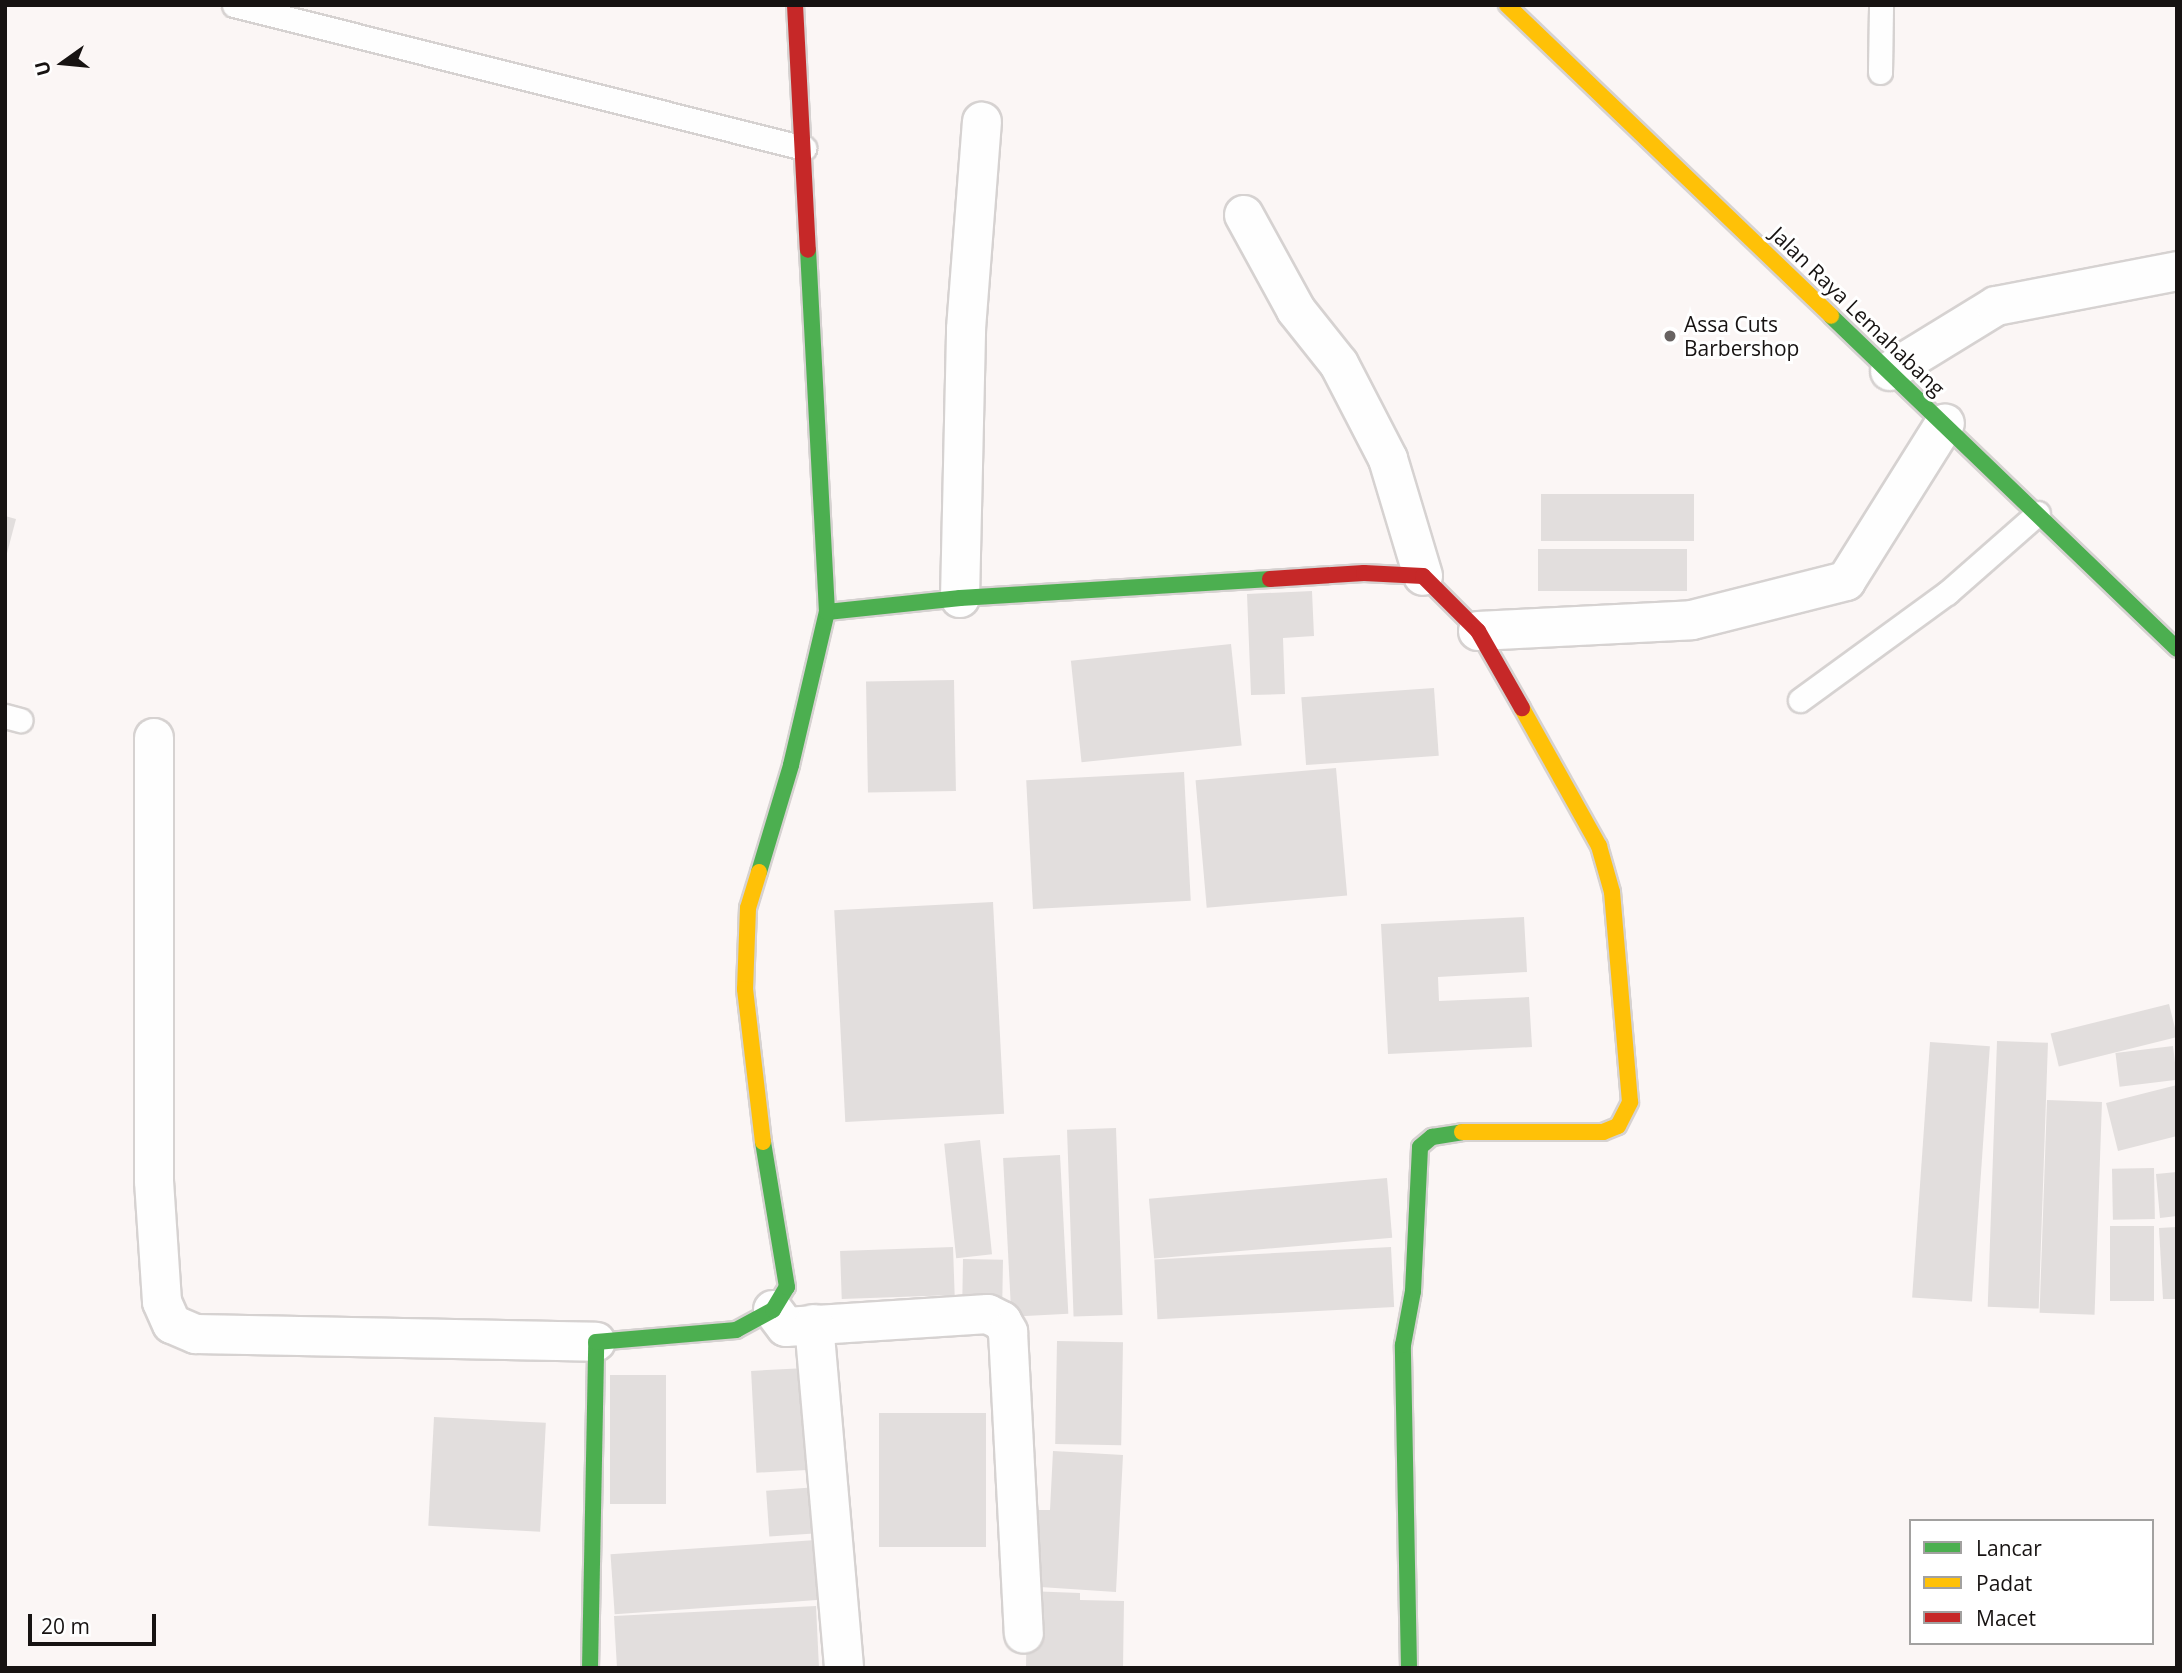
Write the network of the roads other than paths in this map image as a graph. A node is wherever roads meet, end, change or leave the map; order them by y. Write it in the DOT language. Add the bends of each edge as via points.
graph roads {
  1 [pos="234,5"];
  2 [pos="794,5"];
  3 [pos="1507,5"];
  4 [pos="1881,5"];
  5 [pos="1880,72"];
  6 [pos="982,122"];
  7 [pos="804,148"];
  8 [pos="1244,215"];
  9 [pos="2177,271"];
  10 [pos="1890,371"];
  11 [pos="1945,423"];
  12 [pos="2038,513"];
  13 [pos="1423,576"];
  14 [pos="960,598"];
  15 [pos="827,611"];
  16 [pos="1478,631"];
  17 [pos="2177,649"];
  18 [pos="1800,700"];
  19 [pos="154,738"];
  20 [pos="772,1310"];
  21 [pos="814,1324"];
  22 [pos="596,1342"];
  23 [pos="1024,1634"];
  24 [pos="590,1668"];
  25 [pos="844,1668"];
  26 [pos="1409,1668"];
  1 -- 7 [label="lane"];
  2 -- 7 [label="street"];
  3 -- 10 [label="street, Jalan Raya Lemahabang"];
  4 -- 5 [label="lane"];
  6 -- 14 [label="street" via="966,329"];
  7 -- 15 [label="street"];
  8 -- 13 [label="street" via="1296,310 1339,364 1388,459"];
  9 -- 10 [label="street" via="1996,306"];
  10 -- 11 [label="street, Jalan Raya Lemahabang"];
  11 -- 12 [label="street, Jalan Raya Lemahabang"];
  11 -- 16 [label="street" via="1846,581 1692,620"];
  12 -- 17 [label="street, Jalan Raya Lemahabang"];
  12 -- 18 [label="lane" via="1947,593"];
  13 -- 14 [label="street" via="1364,573"];
  13 -- 16 [label="street"];
  14 -- 15 [label="street"];
  15 -- 20 [label="street" via="791,765 748,908 745,989 753,1079 787,1287"];
  16 -- 26 [label="street" via="1599,846 1612,892 1630,1101 1618,1126 1604,1132 1458,1132 1432,1137 1420,1147 1413,1291 1403,1345"];
  19 -- 22 [label="street" via="154,1181 162,1302 172,1324 196,1334"];
  20 -- 21 [label="street" via="786,1327"];
  20 -- 22 [label="street" via="736,1330"];
  21 -- 23 [label="street" via="988,1314 1002,1321 1008,1332"];
  21 -- 25 [label="street"];
  22 -- 24 [label="street"];
}
